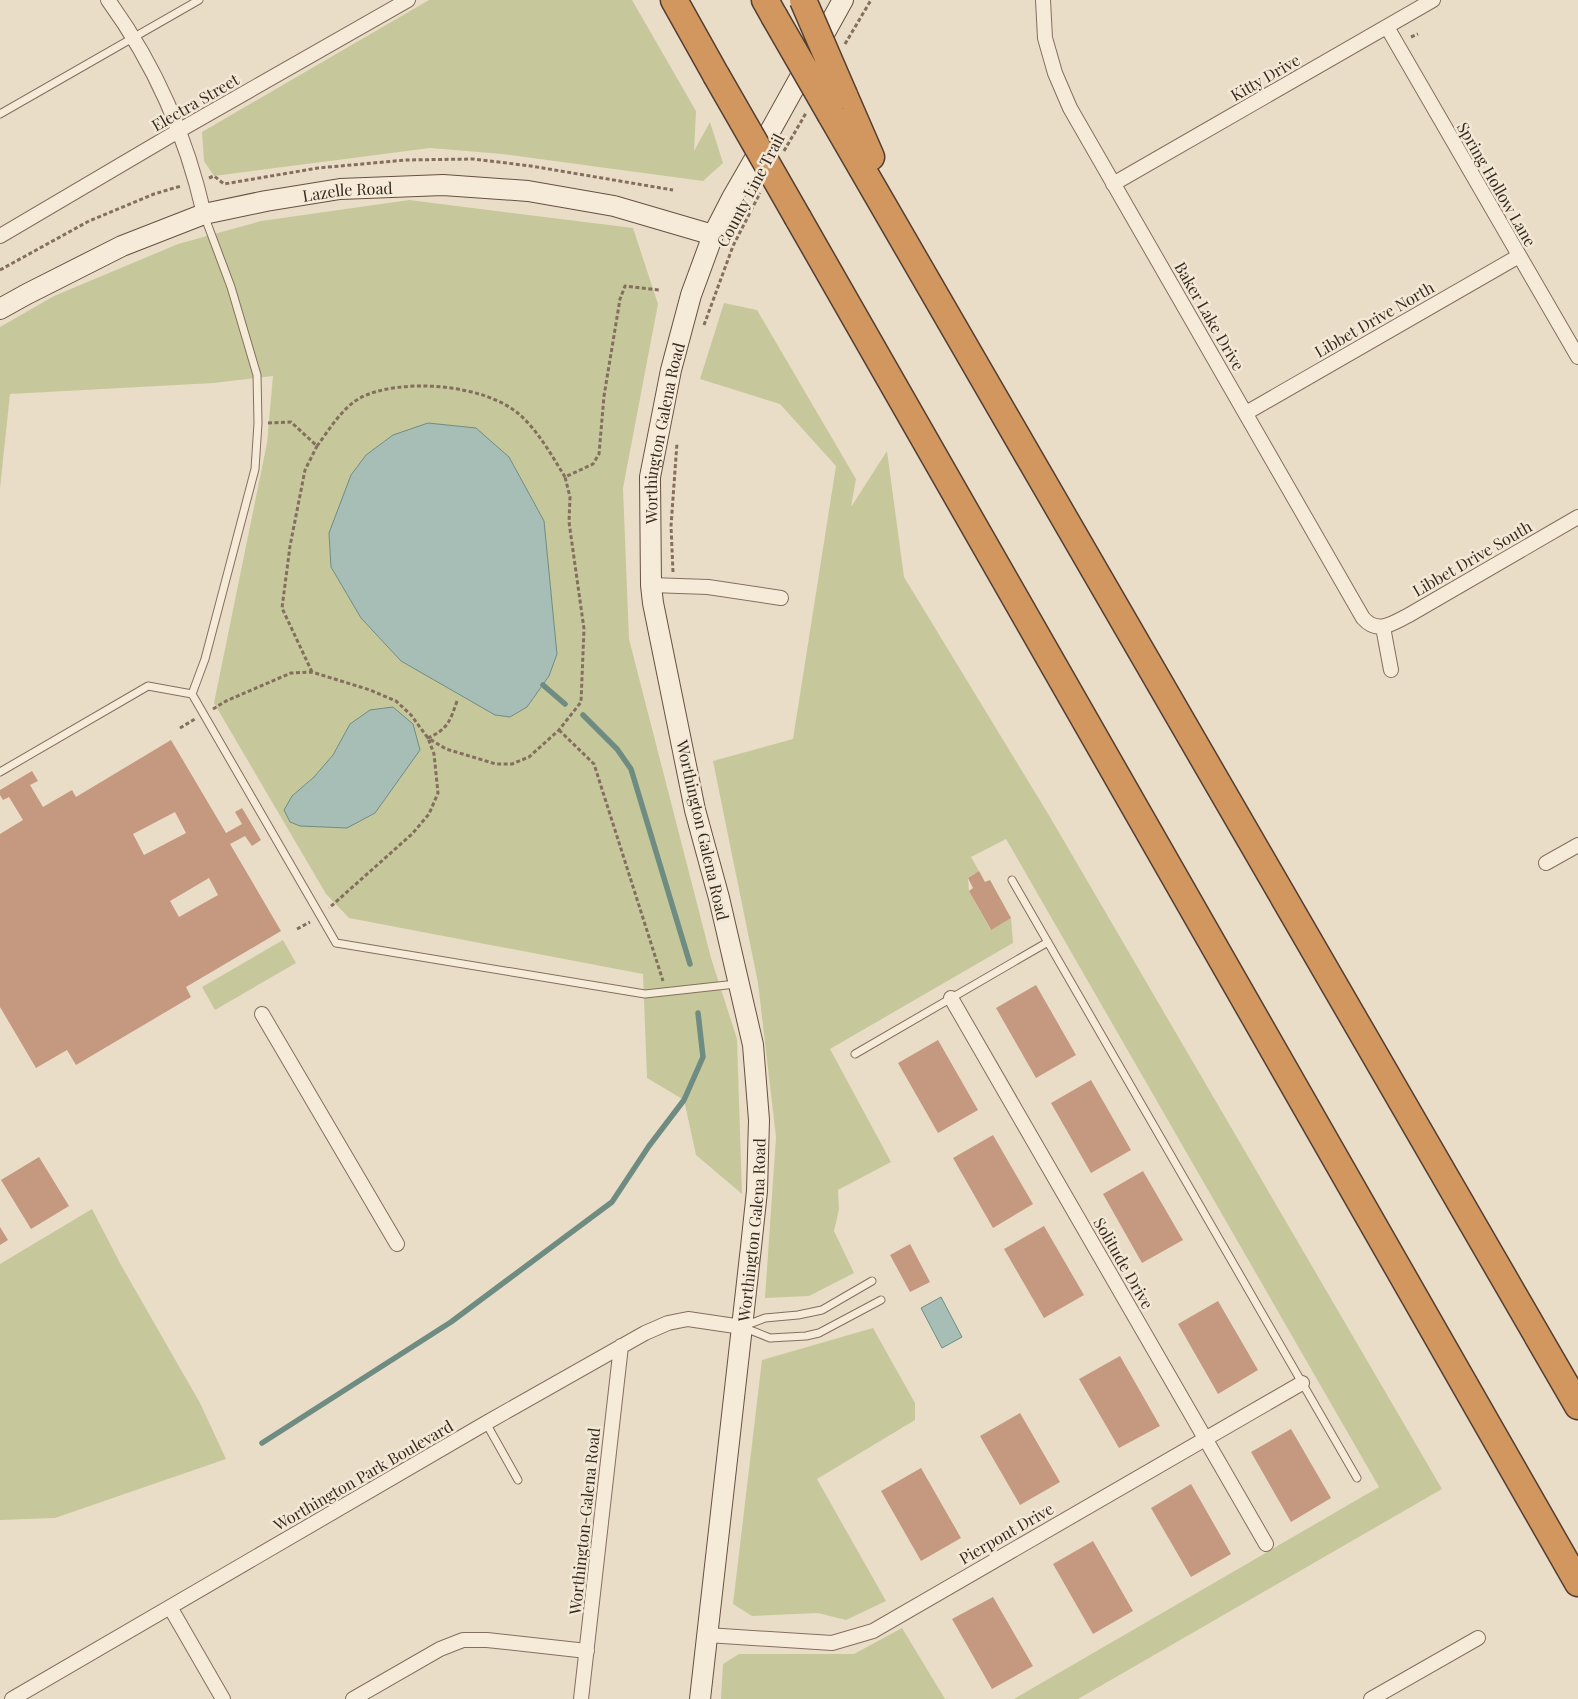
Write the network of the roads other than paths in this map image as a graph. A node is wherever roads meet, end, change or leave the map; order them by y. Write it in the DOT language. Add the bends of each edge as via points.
graph roads {
  1 [pos="108,0"];
  2 [pos="199,0"];
  3 [pos="408,0"];
  4 [pos="674,0"];
  5 [pos="803,0"];
  6 [pos="843,0"];
  7 [pos="1043,0"];
  8 [pos="1433,0"];
  9 [pos="769,8"];
  10 [pos="1387,27"];
  11 [pos="134,38"];
  12 [pos="828,106"];
  13 [pos="0,114"];
  14 [pos="180,130"];
  15 [pos="1113,184"];
  16 [pos="204,214"];
  17 [pos="713,235"];
  18 [pos="0,236"];
  19 [pos="1519,256"];
  20 [pos="0,309"];
  21 [pos="1578,357"];
  22 [pos="1246,413"];
  23 [pos="1578,516"];
  24 [pos="651,585"];
  25 [pos="781,598"];
  26 [pos="1383,627"];
  27 [pos="1391,670"];
  28 [pos="192,694"];
  29 [pos="0,772"];
  30 [pos="1578,845"];
  31 [pos="1546,863"];
  32 [pos="1012,880"];
  33 [pos="1048,942"];
  34 [pos="739,984"];
  35 [pos="951,998"];
  36 [pos="262,1014"];
  37 [pos="855,1054"];
  38 [pos="397,1244"];
  39 [pos="872,1281"];
  40 [pos="881,1300"];
  41 [pos="742,1327"];
  42 [pos="621,1346"];
  43 [pos="1302,1383"];
  44 [pos="1578,1406"];
  45 [pos="486,1423"];
  46 [pos="1205,1438"];
  47 [pos="1357,1478"];
  48 [pos="518,1480"];
  49 [pos="1266,1544"];
  50 [pos="1578,1583"];
  51 [pos="170,1607"];
  52 [pos="707,1635"];
  53 [pos="1478,1638"];
  54 [pos="587,1651"];
  55 [pos="12,1699"];
  56 [pos="223,1699"];
  57 [pos="353,1699"];
  58 [pos="581,1699"];
  59 [pos="700,1699"];
  60 [pos="1371,1699"];
  1 -- 11 [label="street"];
  2 -- 11 [label="lane"];
  3 -- 14 [label="street, Electra Street"];
  4 -- 50 [label="highway, bridge"];
  5 -- 12 [label="highway, bridge"];
  6 -- 17 [label="street, Worthington Galena Road"];
  7 -- 15 [label="street, Baker Lake Drive" via="1045,38 1055,73 1070,108"];
  8 -- 10 [label="street, Kitty Drive"];
  9 -- 12 [label="highway, bridge"];
  10 -- 15 [label="street, Kitty Drive"];
  10 -- 19 [label="street, Spring Hollow Lane"];
  11 -- 13 [label="lane"];
  11 -- 14 [label="street"];
  12 -- 44 [label="highway" via="922,275"];
  14 -- 16 [label="street"];
  14 -- 18 [label="street, Electra Street"];
  15 -- 22 [label="street, Baker Lake Drive"];
  16 -- 17 [label="street, Lazelle Road" via="340,189 443,185 528,191 604,204"];
  16 -- 20 [label="street, Lazelle Road" via="122,246"];
  16 -- 28 [label="lane" via="231,287 257,375 258,423 255,468 205,660"];
  17 -- 24 [label="street, Worthington Galena Road" via="691,295 671,370 650,477"];
  19 -- 21 [label="street, Spring Hollow Lane"];
  19 -- 22 [label="street, Libbet Drive North"];
  22 -- 26 [label="street, Baker Lake Drive" via="1363,618 1368,624"];
  23 -- 26 [label="street, Libbet Drive South"];
  24 -- 25 [label="street" via="708,587"];
  24 -- 34 [label="street, Worthington Galena Road" via="695,810"];
  26 -- 27 [label="street"];
  28 -- 29 [label="lane" via="148,686"];
  28 -- 34 [label="lane" via="336,943 645,994"];
  30 -- 31 [label="street"];
  32 -- 33 [label="lane"];
  33 -- 35 [label="lane"];
  33 -- 43 [label="lane"];
  34 -- 41 [label="street, Worthington Galena Road" via="753,1045 758,1120 757,1191"];
  35 -- 37 [label="lane"];
  35 -- 46 [label="street, Solitude Drive"];
  36 -- 38 [label="street"];
  39 -- 41 [label="lane" via="822,1310 766,1318"];
  40 -- 41 [label="lane" via="819,1333 806,1336 770,1338"];
  41 -- 42 [label="street, Worthington Park Boulevard" via="688,1319 668,1323"];
  41 -- 52 [label="street, Worthington Galena Road"];
  42 -- 45 [label="street, Worthington Park Boulevard"];
  42 -- 54 [label="street, Worthington-Galena Road"];
  43 -- 46 [label="street, Pierpont Drive"];
  43 -- 47 [label="lane"];
  45 -- 48 [label="lane"];
  45 -- 51 [label="street, Worthington Park Boulevard"];
  46 -- 49 [label="street, Solitude Drive"];
  46 -- 52 [label="street, Pierpont Drive" via="872,1631 832,1643"];
  51 -- 55 [label="street, Worthington Park Boulevard"];
  51 -- 56 [label="street"];
  52 -- 59 [label="street, Worthington Galena Road"];
  53 -- 60 [label="street"];
  54 -- 57 [label="street" via="463,1640 440,1649"];
  54 -- 58 [label="street, Worthington-Galena Road"];
}
